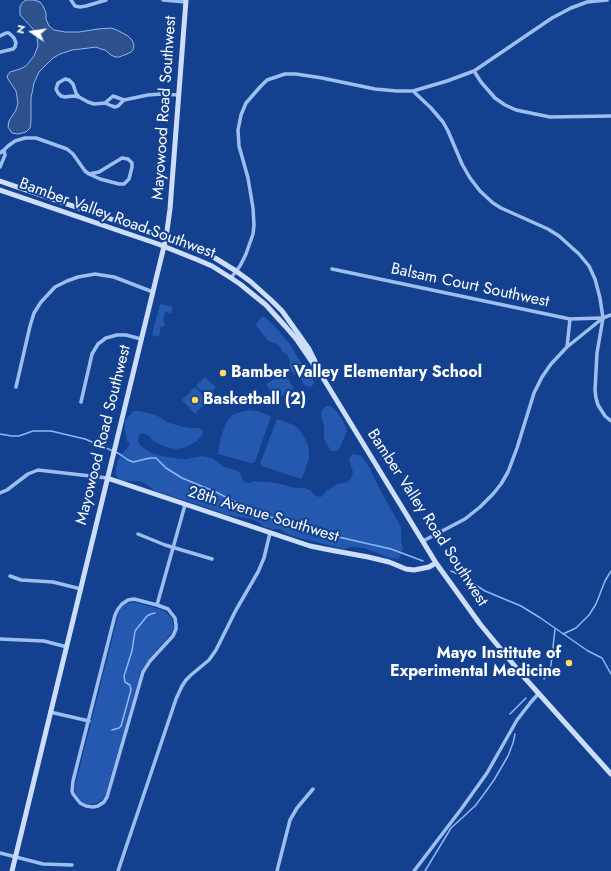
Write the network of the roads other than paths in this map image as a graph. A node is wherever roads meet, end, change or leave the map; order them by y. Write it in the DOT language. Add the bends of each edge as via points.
graph roads {
  1 [pos="71,0"];
  2 [pos="106,0"];
  3 [pos="163,0"];
  4 [pos="607,0"];
  5 [pos="186,1"];
  6 [pos="0,36"];
  7 [pos="0,52"];
  8 [pos="474,71"];
  9 [pos="413,91"];
  10 [pos="179,95"];
  11 [pos="79,96"];
  12 [pos="124,100"];
  13 [pos="105,103"];
  14 [pos="611,116"];
  15 [pos="0,148"];
  16 [pos="4,150"];
  17 [pos="0,153"];
  18 [pos="0,167"];
  19 [pos="89,174"];
  20 [pos="0,180"];
  21 [pos="0,190"];
  22 [pos="166,238"];
  23 [pos="164,247"];
  24 [pos="332,269"];
  25 [pos="236,271"];
  26 [pos="231,278"];
  27 [pos="153,292"];
  28 [pos="611,315"];
  29 [pos="603,318"];
  30 [pos="570,320"];
  31 [pos="141,339"];
  32 [pos="568,347"];
  33 [pos="323,378"];
  34 [pos="16,386"];
  35 [pos="80,402"];
  36 [pos="611,422"];
  37 [pos="107,478"];
  38 [pos="0,493"];
  39 [pos="185,505"];
  40 [pos="270,532"];
  41 [pos="138,534"];
  42 [pos="423,541"];
  43 [pos="173,548"];
  44 [pos="212,559"];
  45 [pos="436,563"];
  46 [pos="10,576"];
  47 [pos="81,589"];
  48 [pos="157,605"];
  49 [pos="0,639"];
  50 [pos="66,647"];
  51 [pos="539,694"];
  52 [pos="50,712"];
  53 [pos="88,721"];
  54 [pos="611,774"];
  55 [pos="313,788"];
  56 [pos="0,853"];
  57 [pos="15,857"];
  58 [pos="72,865"];
  59 [pos="12,871"];
  60 [pos="118,871"];
  61 [pos="277,871"];
  62 [pos="414,871"];
  1 -- 2 [label="street" via="75,6 80,7"];
  3 -- 5 [label="street"];
  4 -- 8 [label="street" via="588,2 552,18"];
  5 -- 10 [label="main road, Mayowood Road Southwest"];
  6 -- 7 [label="street" via="9,33 16,43 13,49"];
  8 -- 9 [label="street"];
  8 -- 14 [label="street" via="495,98 516,110 550,117"];
  9 -- 25 [label="street" via="375,89 290,74 267,80 260,87 246,103 238,130 239,146 254,208 254,220 249,247"];
  9 -- 29 [label="street" via="443,122 462,164 480,191 501,208 548,229 580,254 595,279"];
  10 -- 12 [label="street" via="154,94"];
  10 -- 22 [label="main road, Mayowood Road Southwest"];
  11 -- 11 [label="street" via="69,80 58,82 56,89 61,96"];
  11 -- 13 [label="street" via="94,104"];
  12 -- 13 [label="street" via="113,96"];
  12 -- 13 [label="street" via="115,107"];
  15 -- 16 [label="street"];
  16 -- 17 [label="street"];
  16 -- 18 [label="street" via="5,155"];
  16 -- 19 [label="street" via="20,139 39,139 70,150"];
  19 -- 19 [label="street" via="99,172 122,158 132,163 129,179 124,184"];
  20 -- 22 [label="main road, Bamber Valley Road Southwest"];
  21 -- 23 [label="main road, Bamber Valley Road Southwest"];
  22 -- 23 [label="main road, Mayowood Road Southwest"];
  22 -- 25 [label="main road, Bamber Valley Road Southwest" via="215,258"];
  23 -- 26 [label="main road, Bamber Valley Road Southwest" via="212,266"];
  23 -- 27 [label="main road, Mayowood Road Southwest"];
  24 -- 30 [label="street, Balsam Court Southwest"];
  25 -- 26 [label="street"];
  25 -- 33 [label="main road, Bamber Valley Road Southwest" via="261,291 286,317 309,349"];
  26 -- 33 [label="main road, Bamber Valley Road Southwest" via="266,305 297,340"];
  27 -- 31 [label="main road, Mayowood Road Southwest"];
  27 -- 34 [label="street" via="114,277 95,274 78,277 55,287 40,302 34,314"];
  28 -- 29 [label="street"];
  29 -- 30 [label="street, Balsam Court Southwest"];
  29 -- 32 [label="street"];
  29 -- 36 [label="street" via="597,353 595,390 598,405"];
  30 -- 32 [label="street"];
  31 -- 35 [label="street" via="117,335 98,344 92,354"];
  31 -- 37 [label="main road, Mayowood Road Southwest"];
  32 -- 42 [label="street" via="551,364 534,393 513,460 501,484 465,519"];
  33 -- 42 [label="main road, Bamber Valley Road Southwest"];
  37 -- 38 [label="street" via="38,470"];
  37 -- 39 [label="main road, 28th Avenue Southwest"];
  37 -- 47 [label="main road, Mayowood Road Southwest"];
  39 -- 40 [label="main road, 28th Avenue Southwest"];
  39 -- 43 [label="street"];
  40 -- 45 [label="main road, 28th Avenue Southwest" via="310,546 368,557 414,570"];
  40 -- 60 [label="street" via="258,572 216,650 182,686"];
  41 -- 43 [label="street"];
  42 -- 45 [label="main road, Bamber Valley Road Southwest"];
  43 -- 44 [label="street"];
  43 -- 48 [label="street"];
  45 -- 51 [label="main road, Bamber Valley Road Southwest" via="490,636"];
  46 -- 47 [label="street"];
  47 -- 50 [label="main road, Mayowood Road Southwest"];
  48 -- 53 [label="street" via="131,600 118,609"];
  48 -- 53 [label="street" via="170,611 175,618 174,636 150,661 141,677 109,794 104,802 93,807 80,803 72,791"];
  49 -- 50 [label="street" via="44,642"];
  50 -- 52 [label="main road, Mayowood Road Southwest"];
  51 -- 54 [label="main road, Bamber Valley Road Southwest"];
  51 -- 62 [label="street" via="517,720 487,773"];
  52 -- 53 [label="street"];
  52 -- 57 [label="main road, Mayowood Road Southwest"];
  55 -- 61 [label="street" via="290,820"];
  56 -- 57 [label="street"];
  57 -- 58 [label="street" via="43,864"];
  57 -- 59 [label="main road, Mayowood Road Southwest"];
}
